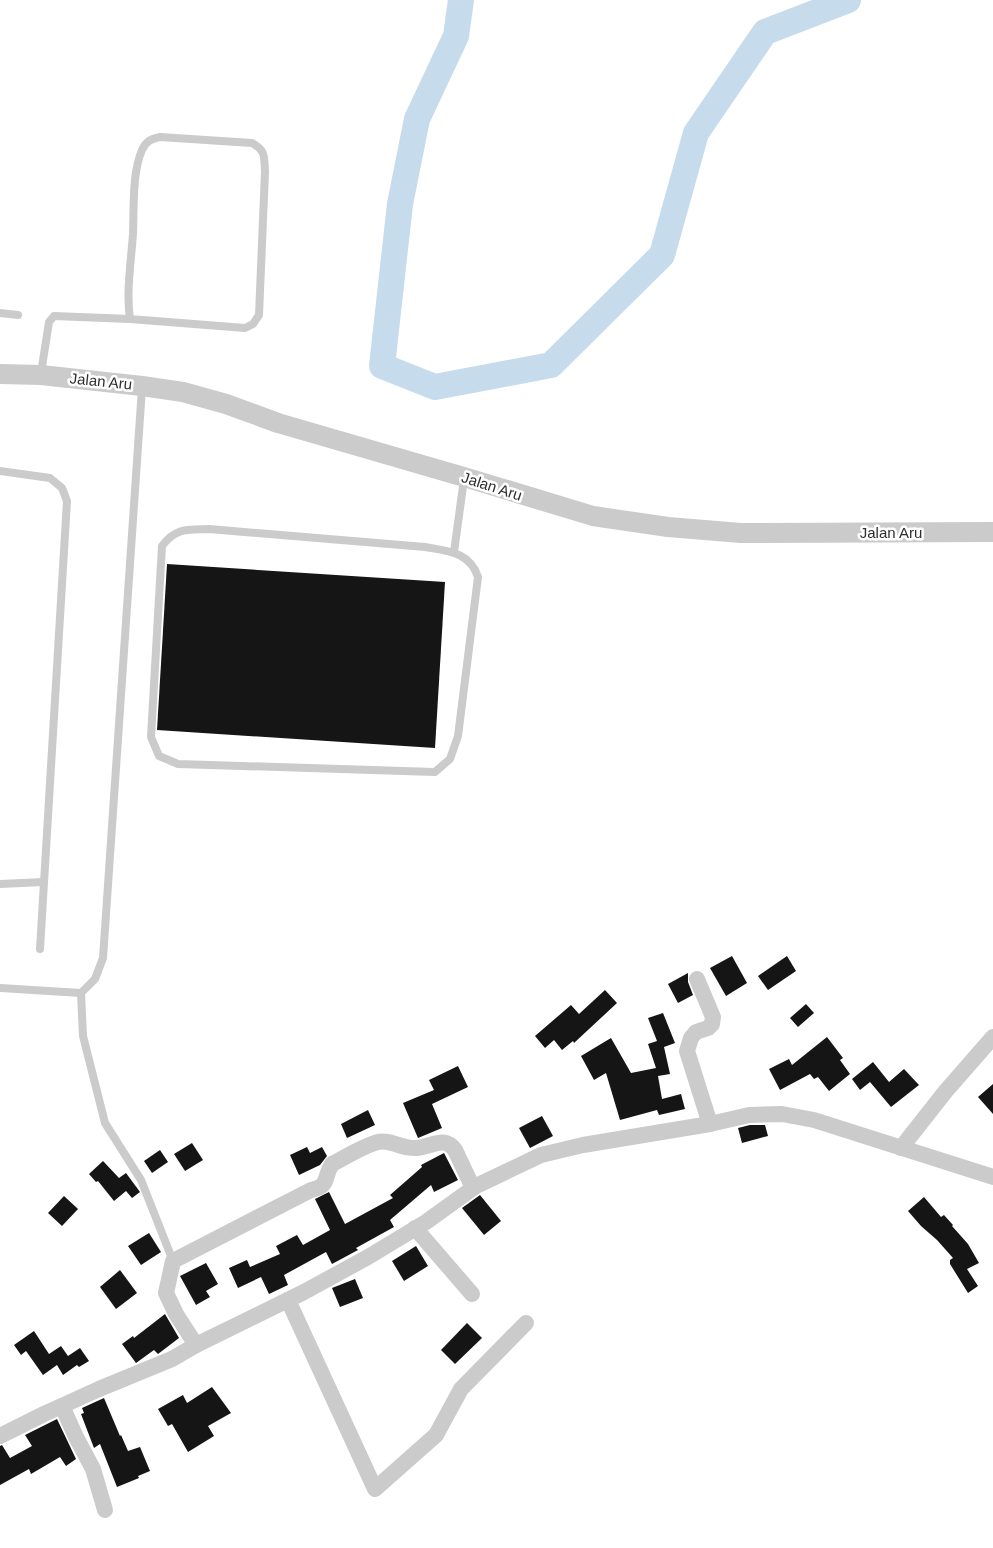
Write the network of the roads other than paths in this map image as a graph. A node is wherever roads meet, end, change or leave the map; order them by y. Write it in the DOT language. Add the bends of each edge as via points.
graph roads {
  1 [pos="0,313"];
  2 [pos="18,316"];
  3 [pos="130,319"];
  4 [pos="0,374"];
  5 [pos="41,375"];
  6 [pos="142,386"];
  7 [pos="0,471"];
  8 [pos="464,477"];
  9 [pos="993,532"];
  10 [pos="454,552"];
  11 [pos="44,882"];
  12 [pos="0,884"];
  13 [pos="40,949"];
  14 [pos="697,979"];
  15 [pos="0,988"];
  16 [pos="81,993"];
  17 [pos="993,1037"];
  18 [pos="710,1124"];
  19 [pos="901,1148"];
  20 [pos="993,1177"];
  21 [pos="473,1188"];
  22 [pos="415,1228"];
  23 [pos="173,1262"];
  24 [pos="472,1294"];
  25 [pos="288,1300"];
  26 [pos="526,1323"];
  27 [pos="196,1345"];
  28 [pos="62,1406"];
  29 [pos="0,1436"];
  30 [pos="105,1510"];
  1 -- 2 [label="lane"];
  3 -- 3 [label="lane" via="136,171 143,148 150,139 160,137 252,142 262,149 265,172 259,315 253,324 245,328"];
  3 -- 5 [label="lane" via="54,316 49,322"];
  4 -- 5 [label="street, Jalan Aru"];
  5 -- 6 [label="street, Jalan Aru"];
  6 -- 8 [label="street, Jalan Aru" via="183,392 226,404 278,423"];
  6 -- 16 [label="lane" via="103,958 95,979"];
  7 -- 11 [label="lane" via="50,478 62,488 67,501"];
  8 -- 9 [label="street, Jalan Aru" via="592,516 668,527 741,533"];
  8 -- 10 [label="lane"];
  10 -- 10 [label="lane" via="425,546 209,529 181,530 169,537 162,546 150,737 159,756 178,764 435,772 450,759 458,736 478,577 474,566"];
  11 -- 12 [label="lane"];
  11 -- 13 [label="lane"];
  14 -- 18 [label="street" via="713,1017 708,1028 696,1032 691,1038 688,1051"];
  15 -- 16 [label="lane"];
  16 -- 23 [label="lane" via="83,1036 106,1123 141,1180"];
  17 -- 19 [label="street"];
  18 -- 19 [label="street" via="748,1115 782,1114 814,1120"];
  18 -- 21 [label="street" via="541,1155"];
  19 -- 20 [label="street"];
  21 -- 22 [label="street"];
  21 -- 23 [label="street" via="455,1150 448,1143 442,1141 419,1148 405,1148 378,1142 332,1164 320,1189 311,1190"];
  22 -- 24 [label="street"];
  22 -- 25 [label="street"];
  23 -- 27 [label="street" via="166,1293"];
  25 -- 26 [label="street" via="375,1489 436,1436 461,1389"];
  25 -- 27 [label="street"];
  27 -- 28 [label="street" via="172,1359"];
  28 -- 29 [label="street"];
  28 -- 30 [label="street" via="93,1469"];
}
